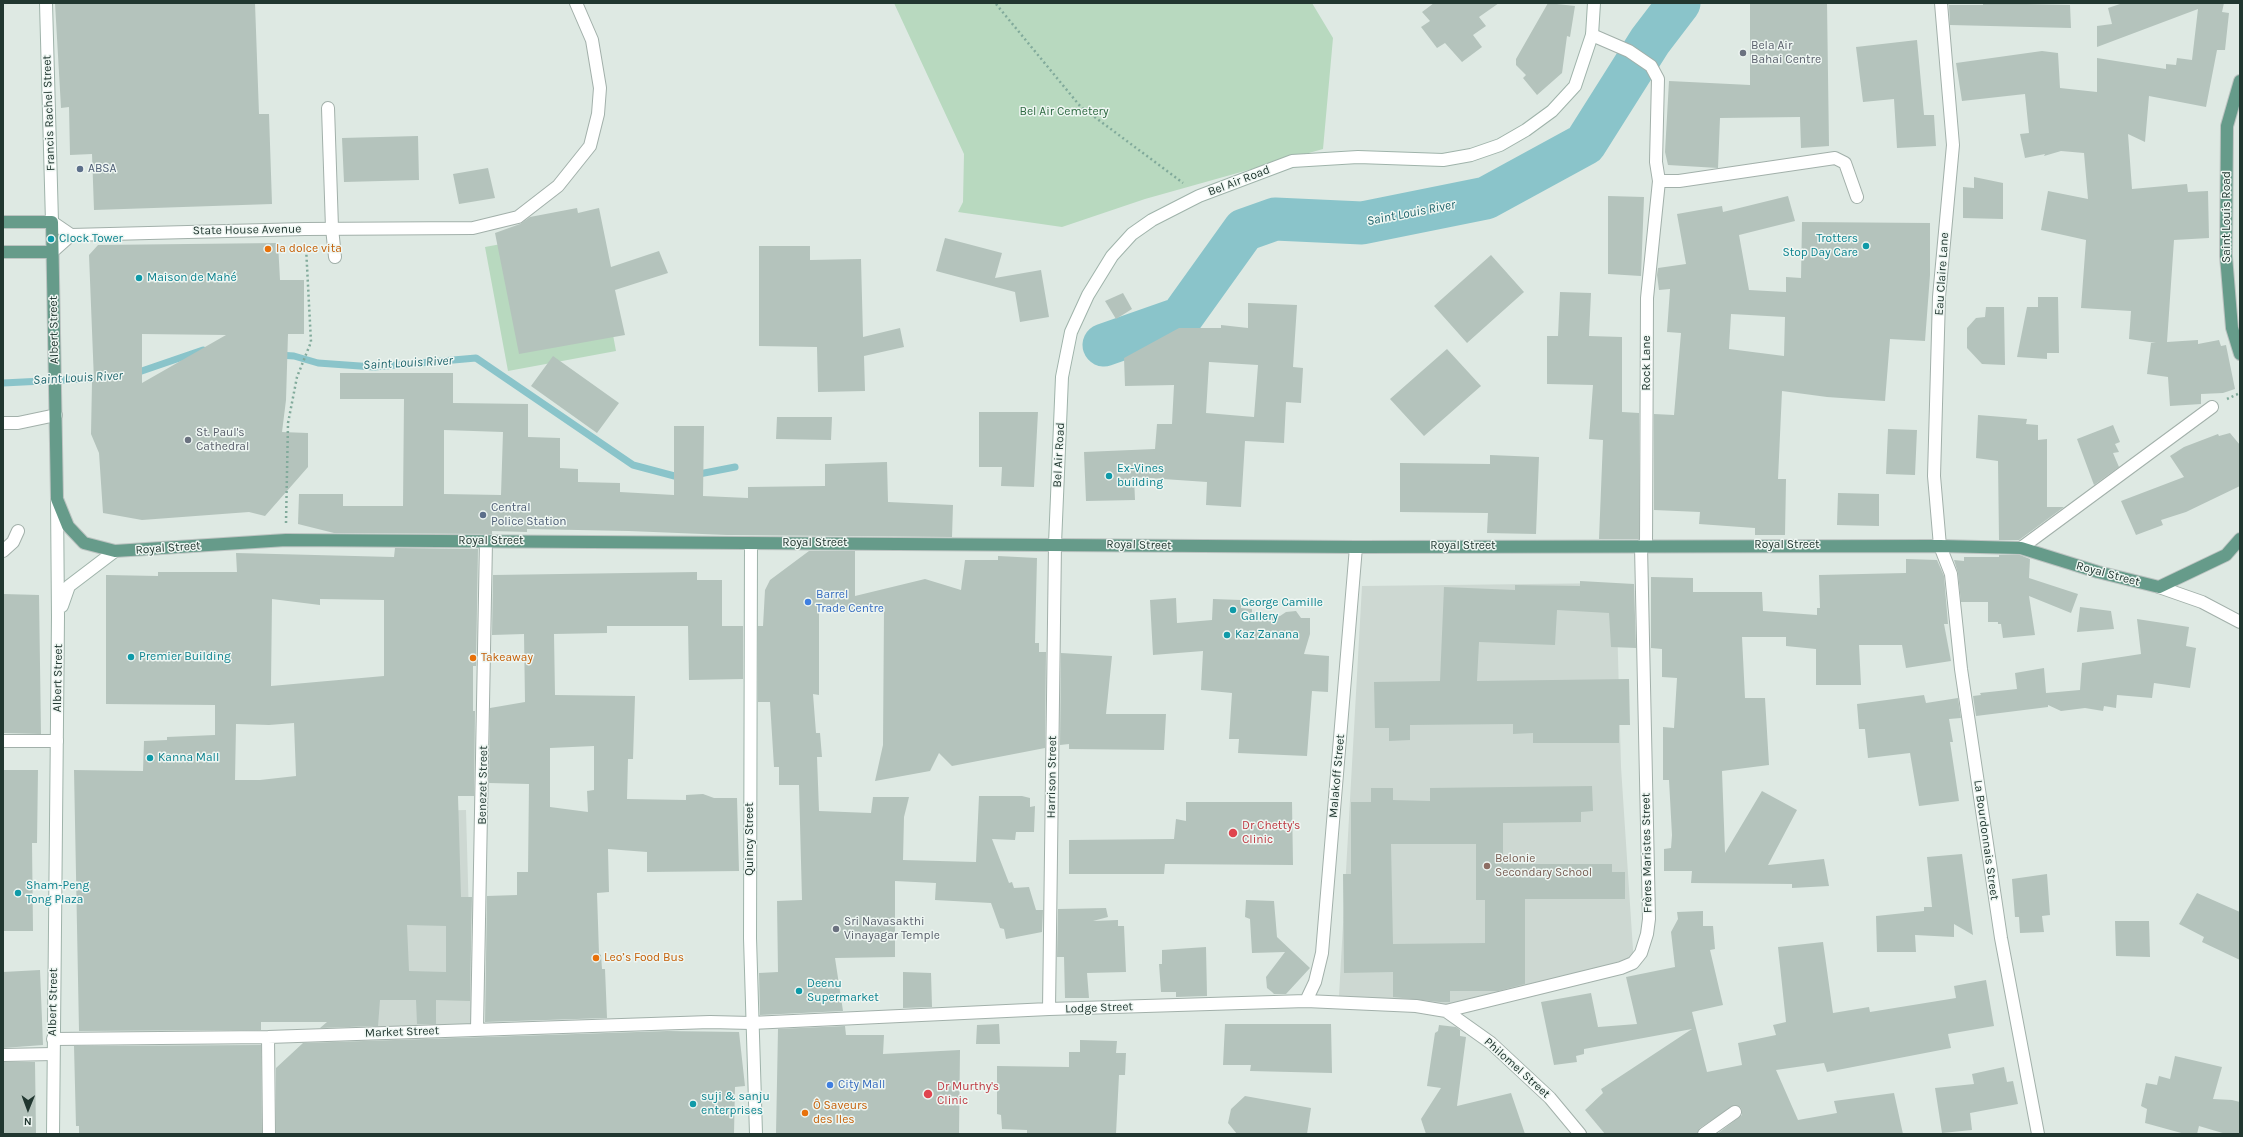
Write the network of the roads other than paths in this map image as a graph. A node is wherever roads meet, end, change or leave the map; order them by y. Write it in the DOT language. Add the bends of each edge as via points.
graph roads {
  1 [pos="46,3"];
  2 [pos="576,3"];
  3 [pos="1594,3"];
  4 [pos="1941,3"];
  5 [pos="1592,34"];
  6 [pos="2240,81"];
  7 [pos="328,108"];
  8 [pos="1659,181"];
  9 [pos="1857,197"];
  10 [pos="3,222"];
  11 [pos="52,222"];
  12 [pos="332,228"];
  13 [pos="72,235"];
  14 [pos="3,252"];
  15 [pos="52,252"];
  16 [pos="335,257"];
  17 [pos="2240,354"];
  18 [pos="2212,407"];
  19 [pos="56,415"];
  20 [pos="3,423"];
  21 [pos="56,499"];
  22 [pos="18,531"];
  23 [pos="2240,539"];
  24 [pos="486,540"];
  25 [pos="751,543"];
  26 [pos="1055,544"];
  27 [pos="1643,545"];
  28 [pos="1940,546"];
  29 [pos="1356,547"];
  30 [pos="2021,548"];
  31 [pos="3,551"];
  32 [pos="115,551"];
  33 [pos="2159,587"];
  34 [pos="58,617"];
  35 [pos="2240,622"];
  36 [pos="3,741"];
  37 [pos="57,741"];
  38 [pos="1306,1001"];
  39 [pos="1049,1009"];
  40 [pos="1446,1011"];
  41 [pos="751,1023"];
  42 [pos="477,1029"];
  43 [pos="268,1037"];
  44 [pos="53,1039"];
  45 [pos="53,1054"];
  46 [pos="3,1055"];
  47 [pos="1735,1112"];
  48 [pos="53,1134"];
  49 [pos="270,1134"];
  50 [pos="756,1134"];
  51 [pos="1580,1134"];
  52 [pos="1704,1134"];
  53 [pos="2038,1134"];
  1 -- 11 [label="street, Francis Rachel Street"];
  2 -- 12 [label="street, State House Avenue" via="592,40 600,88 598,114 590,146 558,186 518,217 473,228"];
  3 -- 5 [label="street, Bel Air Road"];
  4 -- 28 [label="street, Eau Claire Lane" via="1953,145 1938,305 1934,476"];
  5 -- 8 [label="street, Rock Lane" via="1629,51 1651,66 1658,79 1656,162"];
  5 -- 26 [label="street, Bel Air Road" via="1575,86 1552,111 1500,145 1471,155 1443,160 1358,157 1292,161 1199,196 1152,220 1132,234 1112,256 1088,295 1071,332 1062,377"];
  6 -- 17 [label="main road, Saint Louis Road" via="2227,126 2226,256 2232,328"];
  7 -- 12 [label="street"];
  8 -- 9 [label="street" via="1679,181 1835,158 1845,163"];
  8 -- 27 [label="street, Rock Lane" via="1647,298"];
  10 -- 11 [label="main road"];
  11 -- 13 [label="street"];
  11 -- 15 [label="main road, Albert Street"];
  12 -- 13 [label="street, State House Avenue"];
  12 -- 16 [label="street"];
  13 -- 15 [label="street"];
  14 -- 15 [label="main road"];
  15 -- 19 [label="main road, Albert Street"];
  18 -- 30 [label="street"];
  19 -- 20 [label="street" via="18,423"];
  19 -- 21 [label="main road, Albert Street"];
  21 -- 32 [label="main road, Royal Street" via="68,526 84,543"];
  21 -- 34 [label="street, Albert Street"];
  22 -- 31 [label="street" via="13,542"];
  23 -- 33 [label="main road" via="2226,555"];
  24 -- 25 [label="main road, Royal Street"];
  24 -- 32 [label="main road, Royal Street" via="286,540"];
  24 -- 42 [label="street, Benezet Street"];
  25 -- 26 [label="main road, Royal Street"];
  25 -- 41 [label="street, Quincy Street"];
  26 -- 29 [label="main road, Royal Street"];
  26 -- 39 [label="street, Harrison Street"];
  27 -- 28 [label="main road, Royal Street"];
  27 -- 29 [label="main road, Royal Street"];
  27 -- 40 [label="street, Frères Maristes Street" via="1649,919 1641,952 1633,963 1621,968"];
  28 -- 30 [label="main road, Royal Street"];
  28 -- 53 [label="street, La Bourdonnais Street" via="1951,574 1961,669 2001,938"];
  29 -- 38 [label="street, Malakoff Street" via="1322,953 1315,982"];
  30 -- 33 [label="main road, Royal Street" via="2098,572"];
  32 -- 34 [label="street" via="68,586"];
  33 -- 35 [label="street" via="2202,602"];
  34 -- 37 [label="street, Albert Street"];
  36 -- 37 [label="street"];
  37 -- 44 [label="street, Albert Street"];
  38 -- 39 [label="street, Lodge Street"];
  38 -- 40 [label="street, Lodge Street" via="1416,1006"];
  39 -- 41 [label="street, Lodge Street"];
  40 -- 51 [label="street, Philomel Street" via="1491,1043 1550,1098"];
  41 -- 42 [label="street, Market Street"];
  41 -- 50 [label="street, Quincy Street"];
  42 -- 43 [label="street, Market Street"];
  43 -- 44 [label="street, Market Street"];
  43 -- 49 [label="street"];
  44 -- 45 [label="street, Albert Street"];
  45 -- 46 [label="street"];
  45 -- 48 [label="street, Albert Street"];
  47 -- 52 [label="street"];
}
